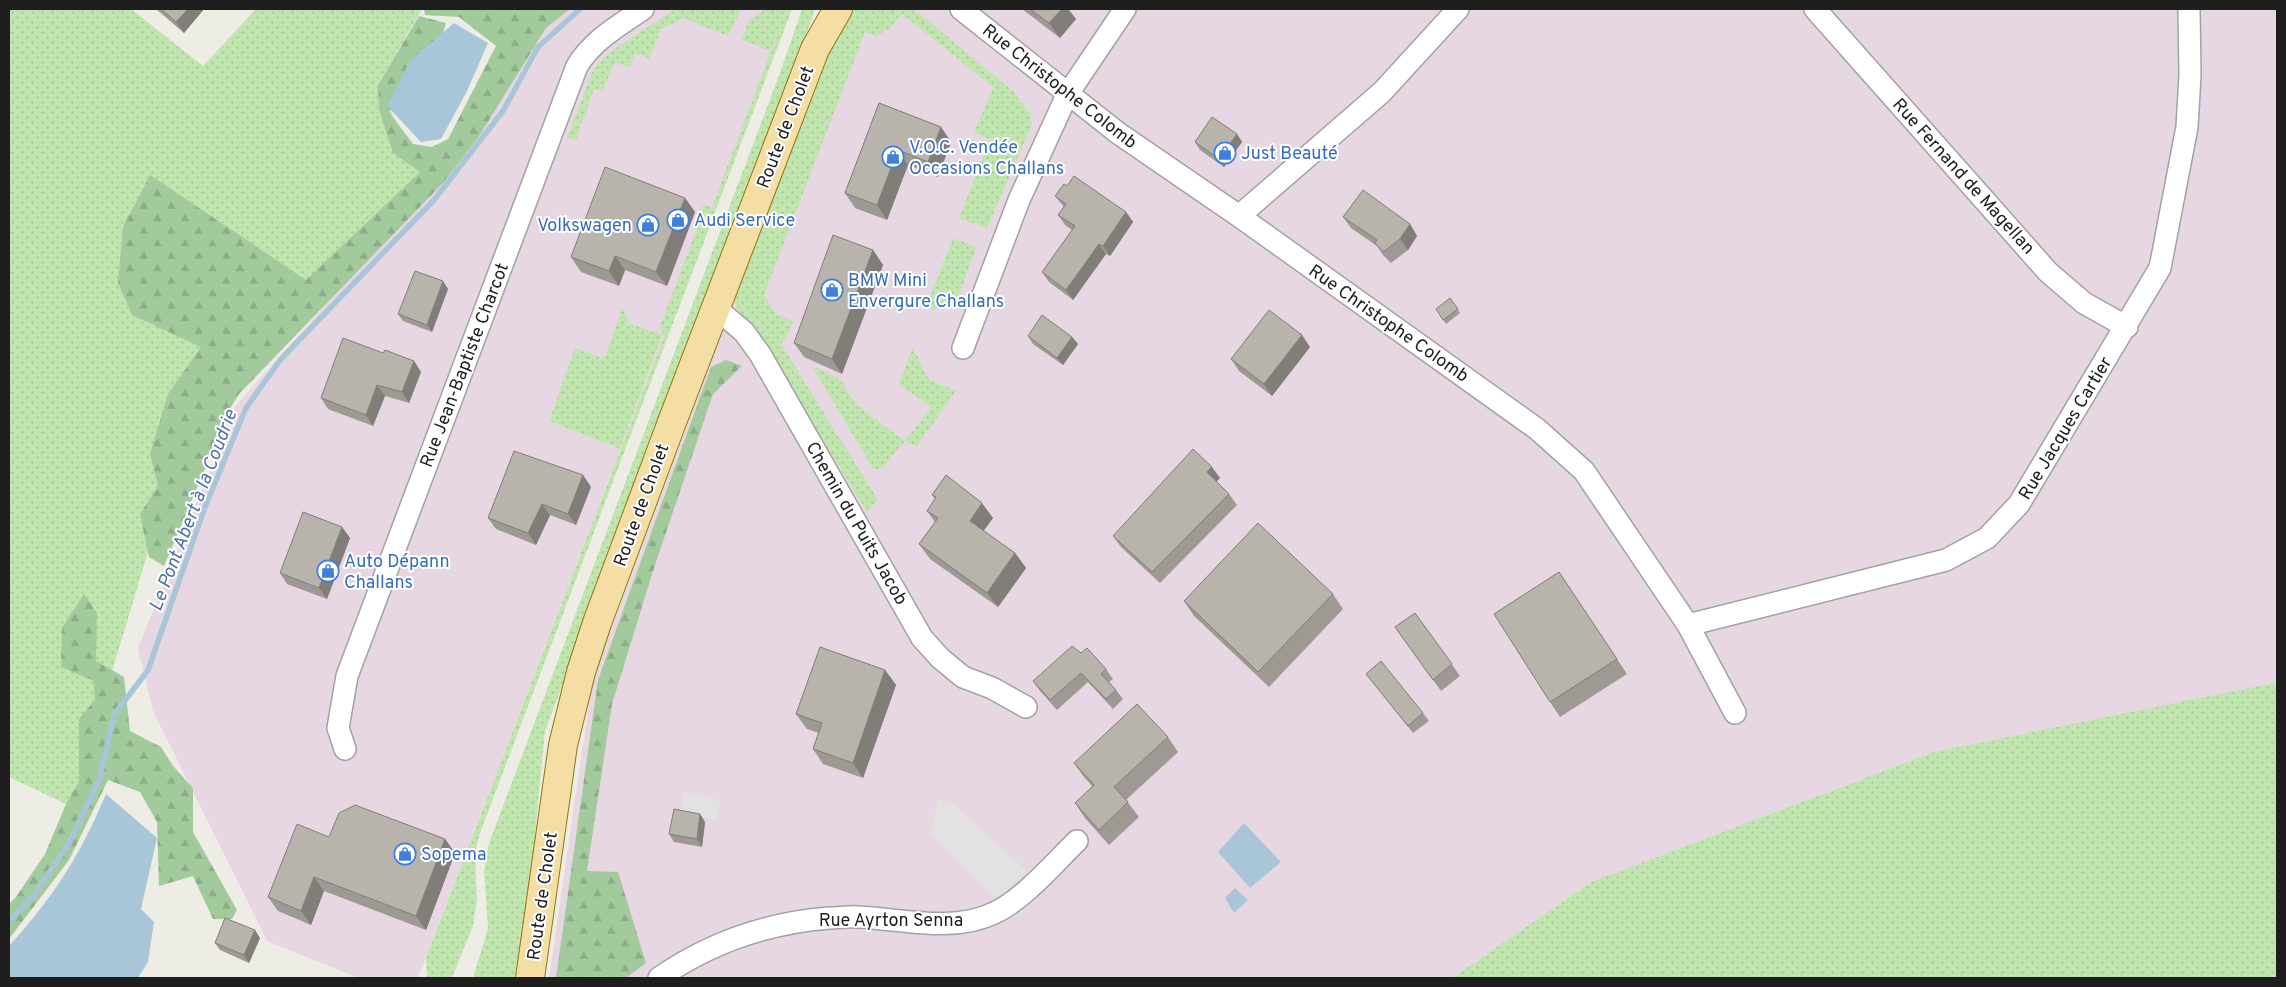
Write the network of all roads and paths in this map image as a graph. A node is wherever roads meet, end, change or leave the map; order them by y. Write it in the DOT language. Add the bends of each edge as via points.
graph roads {
  1 [pos="643,9"];
  2 [pos="822,9"];
  3 [pos="838,9"];
  4 [pos="961,9"];
  5 [pos="1125,9"];
  6 [pos="1458,9"];
  7 [pos="1815,9"];
  8 [pos="2189,9"];
  9 [pos="815,49"];
  10 [pos="1068,95"];
  11 [pos="1239,216"];
  12 [pos="717,309"];
  13 [pos="2127,327"];
  14 [pos="963,348"];
  15 [pos="1688,625"];
  16 [pos="1026,707"];
  17 [pos="1735,714"];
  18 [pos="346,749"];
  19 [pos="1078,841"];
  20 [pos="530,978"];
  21 [pos="659,978"];
  1 -- 18 [label="street, Rue Jean-Baptiste Charcot" via="597,40 577,66 347,676 338,728"];
  2 -- 9 [label="main road, Route de Cholet"];
  3 -- 9 [label="main road, Route de Cholet"];
  4 -- 10 [label="street, Rue Christophe Colomb"];
  5 -- 10 [label="street"];
  6 -- 11 [label="street" via="1382,92"];
  7 -- 13 [label="street, Rue Fernand de Magellan" via="2048,272 2084,303"];
  8 -- 13 [label="street, Rue Jacques Cartier" via="2187,127 2160,268"];
  9 -- 12 [label="main road, Route de Cholet"];
  10 -- 11 [label="street, Rue Christophe Colomb"];
  10 -- 14 [label="street" via="1019,200"];
  11 -- 15 [label="street, Rue Christophe Colomb" via="1537,429 1584,471"];
  12 -- 16 [label="street, Chemin du Puits Jacob" via="744,332 760,354 922,638 962,676"];
  12 -- 20 [label="main road, Route de Cholet" via="597,623 575,693 563,745"];
  13 -- 15 [label="street, Rue Jacques Cartier" via="2019,504 1987,538 1946,560"];
  15 -- 17 [label="street, Rue Christophe Colomb"];
  19 -- 21 [label="street, Rue Ayrton Senna" via="1019,897 995,913 978,919 957,923 857,916 796,920 750,931 707,950"];
}
